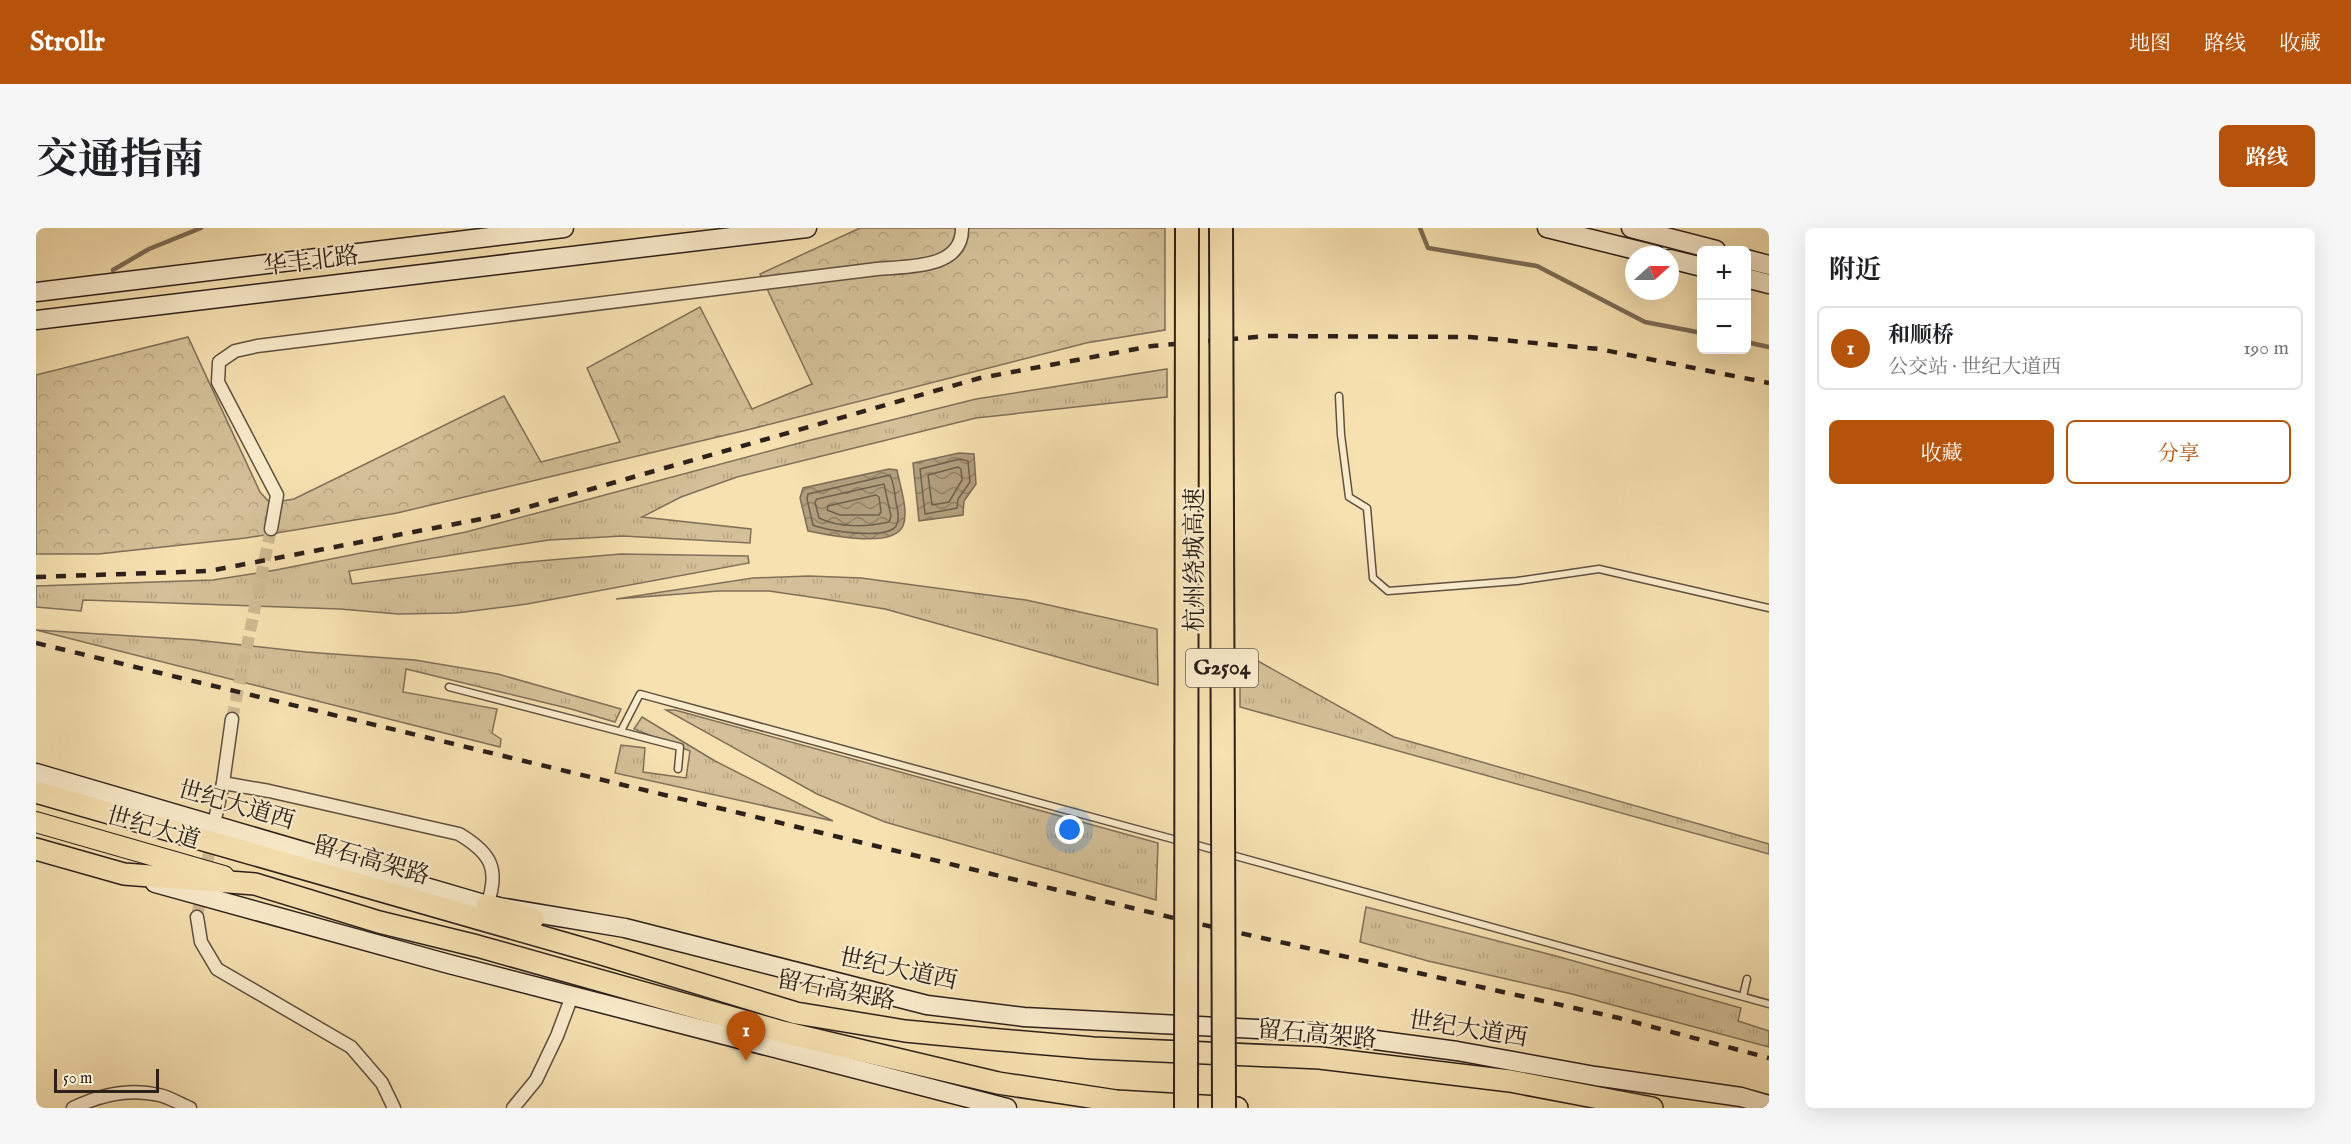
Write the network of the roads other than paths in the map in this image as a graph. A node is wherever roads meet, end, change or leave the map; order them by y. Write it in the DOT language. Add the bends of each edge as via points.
graph roads {
  1 [pos="564,228"];
  2 [pos="807,228"];
  3 [pos="962,228"];
  4 [pos="1187,228"];
  5 [pos="1221,228"];
  6 [pos="1548,228"];
  7 [pos="1631,228"];
  8 [pos="1701,246"];
  9 [pos="1625,247"];
  10 [pos="1751,260"];
  11 [pos="1679,261"];
  12 [pos="1769,265"];
  13 [pos="1697,266"];
  14 [pos="1751,279"];
  15 [pos="1769,284"];
  16 [pos="36,292"];
  17 [pos="36,320"];
  18 [pos="1339,396"];
  19 [pos="271,529"];
  20 [pos="1769,608"];
  21 [pos="449,687"];
  22 [pos="232,719"];
  23 [pos="621,732"];
  24 [pos="678,769"];
  25 [pos="36,773"];
  26 [pos="223,783"];
  27 [pos="36,792"];
  28 [pos="216,815"];
  29 [pos="36,822"];
  30 [pos="36,842"];
  31 [pos="45,852"];
  32 [pos="124,874"];
  33 [pos="255,884"];
  34 [pos="487,905"];
  35 [pos="197,917"];
  36 [pos="1747,979"];
  37 [pos="572,996"];
  38 [pos="1743,996"];
  39 [pos="1769,1004"];
  40 [pos="904,1031"];
  41 [pos="1769,1105"];
  42 [pos="73,1108"];
  43 [pos="190,1108"];
  44 [pos="394,1108"];
  45 [pos="513,1108"];
  46 [pos="1007,1108"];
  47 [pos="1186,1108"];
  48 [pos="1224,1108"];
  49 [pos="1237,1108"];
  50 [pos="1652,1108"];
  1 -- 16 [label="main road, 华丰北路"];
  2 -- 17 [label="main road, 华丰北路"];
  3 -- 19 [label="street" via="962,237 952,253 936,263 235,351 219,362 218,382 277,495"];
  4 -- 47 [label="highway, 杭州绕城高速 / G2504, bridge"];
  5 -- 48 [label="highway, 杭州绕城高速 / G2504, bridge"];
  6 -- 9 [label="main road"];
  7 -- 8 [label="main road"];
  10 -- 12 [label="main road"];
  11 -- 13 [label="main road"];
  14 -- 15 [label="main road"];
  18 -- 20 [label="lane" via="1349,497 1367,508 1373,578 1388,591 1517,581 1599,569"];
  21 -- 23 [label="lane"];
  22 -- 26 [label="street"];
  23 -- 24 [label="lane" via="680,747"];
  23 -- 38 [label="lane" via="640,694"];
  25 -- 34 [label="main road, 世纪大道西"];
  26 -- 28 [label="street"];
  26 -- 34 [label="street" via="459,834 478,846 490,864 495,884"];
  27 -- 40 [label="highway, 留石高架路" via="796,1013"];
  29 -- 33 [label="main road, 世纪大道"];
  30 -- 31 [label="main road"];
  31 -- 32 [label="highway, 留石高架路"];
  32 -- 33 [label="highway, 留石高架路"];
  32 -- 37 [label="main road"];
  33 -- 49 [label="highway, 留石高架路" via="379,922 783,1032 998,1083 1116,1101"];
  34 -- 40 [label="highway"];
  34 -- 41 [label="main road, 世纪大道西" via="625,928 927,1005 1035,1017 1316,1032 1457,1051"];
  35 -- 44 [label="street" via="201,942 217,969 351,1047 382,1083"];
  36 -- 38 [label="lane"];
  37 -- 45 [label="street" via="536,1080"];
  37 -- 46 [label="main road"];
  38 -- 39 [label="lane"];
  40 -- 50 [label="highway, 留石高架路" via="1093,1048 1320,1058 1510,1081"];
  42 -- 43 [label="street" via="121,1092 160,1095"];
}
